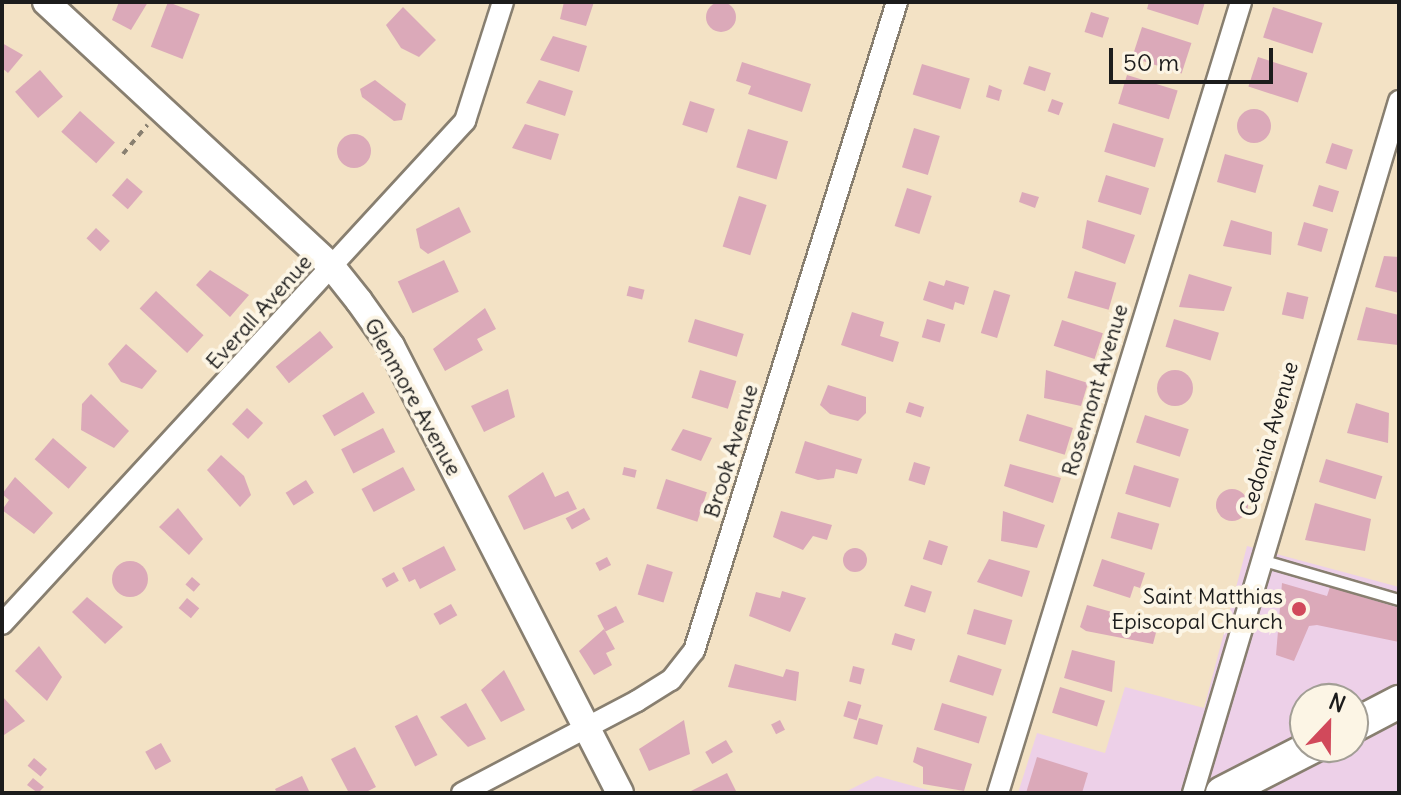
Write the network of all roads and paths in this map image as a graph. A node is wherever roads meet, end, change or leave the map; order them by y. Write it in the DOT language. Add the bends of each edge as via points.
graph roads {
  1 [pos="46,2"];
  2 [pos="503,2"];
  3 [pos="897,2"];
  4 [pos="1241,2"];
  5 [pos="1399,101"];
  6 [pos="161,110"];
  7 [pos="123,154"];
  8 [pos="332,267"];
  9 [pos="1260,560"];
  10 [pos="1399,600"];
  11 [pos="2,624"];
  12 [pos="1399,702"];
  13 [pos="1369,718"];
  14 [pos="588,729"];
  15 [pos="1289,759"];
  16 [pos="462,793"];
  17 [pos="620,793"];
  18 [pos="998,793"];
  19 [pos="1193,793"];
  20 [pos="1222,793"];
  1 -- 6 [label="street, Glenmore Avenue"];
  2 -- 8 [label="street, Everall Avenue" via="465,121"];
  3 -- 14 [label="street, Brook Avenue" via="694,651 671,680"];
  4 -- 18 [label="street, Rosemont Avenue"];
  5 -- 9 [label="street, Cedonia Avenue"];
  6 -- 7 [label="path"];
  6 -- 8 [label="street, Glenmore Avenue"];
  8 -- 11 [label="street, Everall Avenue"];
  8 -- 14 [label="street, Glenmore Avenue" via="391,346"];
  9 -- 10 [label="lane"];
  9 -- 19 [label="street, Cedonia Avenue"];
  12 -- 13 [label="main road"];
  14 -- 16 [label="street, Brook Avenue"];
  14 -- 17 [label="street, Glenmore Avenue"];
  15 -- 20 [label="main road"];
}
